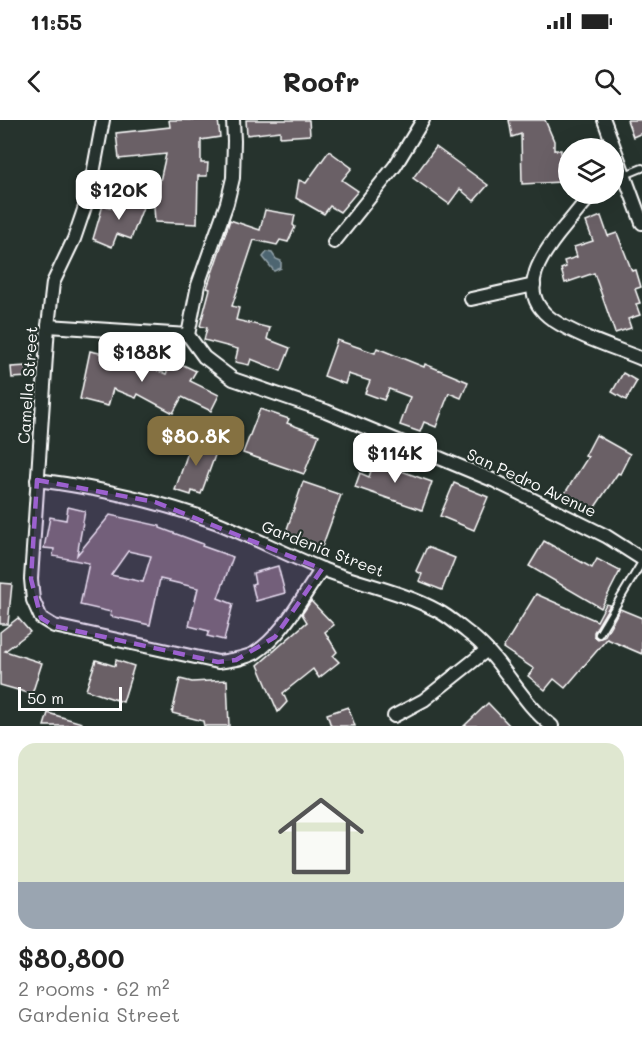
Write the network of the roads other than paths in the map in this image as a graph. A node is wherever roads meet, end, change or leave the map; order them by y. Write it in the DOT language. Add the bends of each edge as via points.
graph roads {
  1 [pos="103,120"];
  2 [pos="232,120"];
  3 [pos="423,120"];
  4 [pos="604,120"];
  5 [pos="609,138"];
  6 [pos="642,168"];
  7 [pos="624,176"];
  8 [pos="624,188"];
  9 [pos="585,204"];
  10 [pos="642,223"];
  11 [pos="334,242"];
  12 [pos="534,285"];
  13 [pos="471,299"];
  14 [pos="48,326"];
  15 [pos="188,335"];
  16 [pos="642,359"];
  17 [pos="37,480"];
  18 [pos="642,560"];
  19 [pos="322,569"];
  20 [pos="599,633"];
  21 [pos="487,650"];
  22 [pos="394,716"];
  23 [pos="552,726"];
  1 -- 14 [label="street, Camella Street" via="89,195 53,283"];
  2 -- 15 [label="street" via="233,178 198,285"];
  3 -- 11 [label="street" via="395,166"];
  4 -- 5 [label="street"];
  6 -- 7 [label="lane"];
  8 -- 10 [label="street"];
  9 -- 12 [label="street" via="542,256"];
  12 -- 13 [label="street"];
  12 -- 16 [label="street" via="540,306 554,320"];
  14 -- 15 [label="street"];
  14 -- 17 [label="street, Camella Street"];
  15 -- 18 [label="street, San Pedro Avenue" via="204,357 233,379 326,411 495,481 606,536"];
  17 -- 19 [label="street, Gardenia Street" via="155,502 217,523"];
  17 -- 19 [label="street, Camella Street" via="33,600 41,618 54,626 218,662 237,660 254,654 275,637"];
  18 -- 20 [label="lane"];
  19 -- 21 [label="street, Gardenia Street" via="439,611"];
  21 -- 22 [label="street" via="424,700"];
  21 -- 23 [label="street, Gardenia Street"];
}
